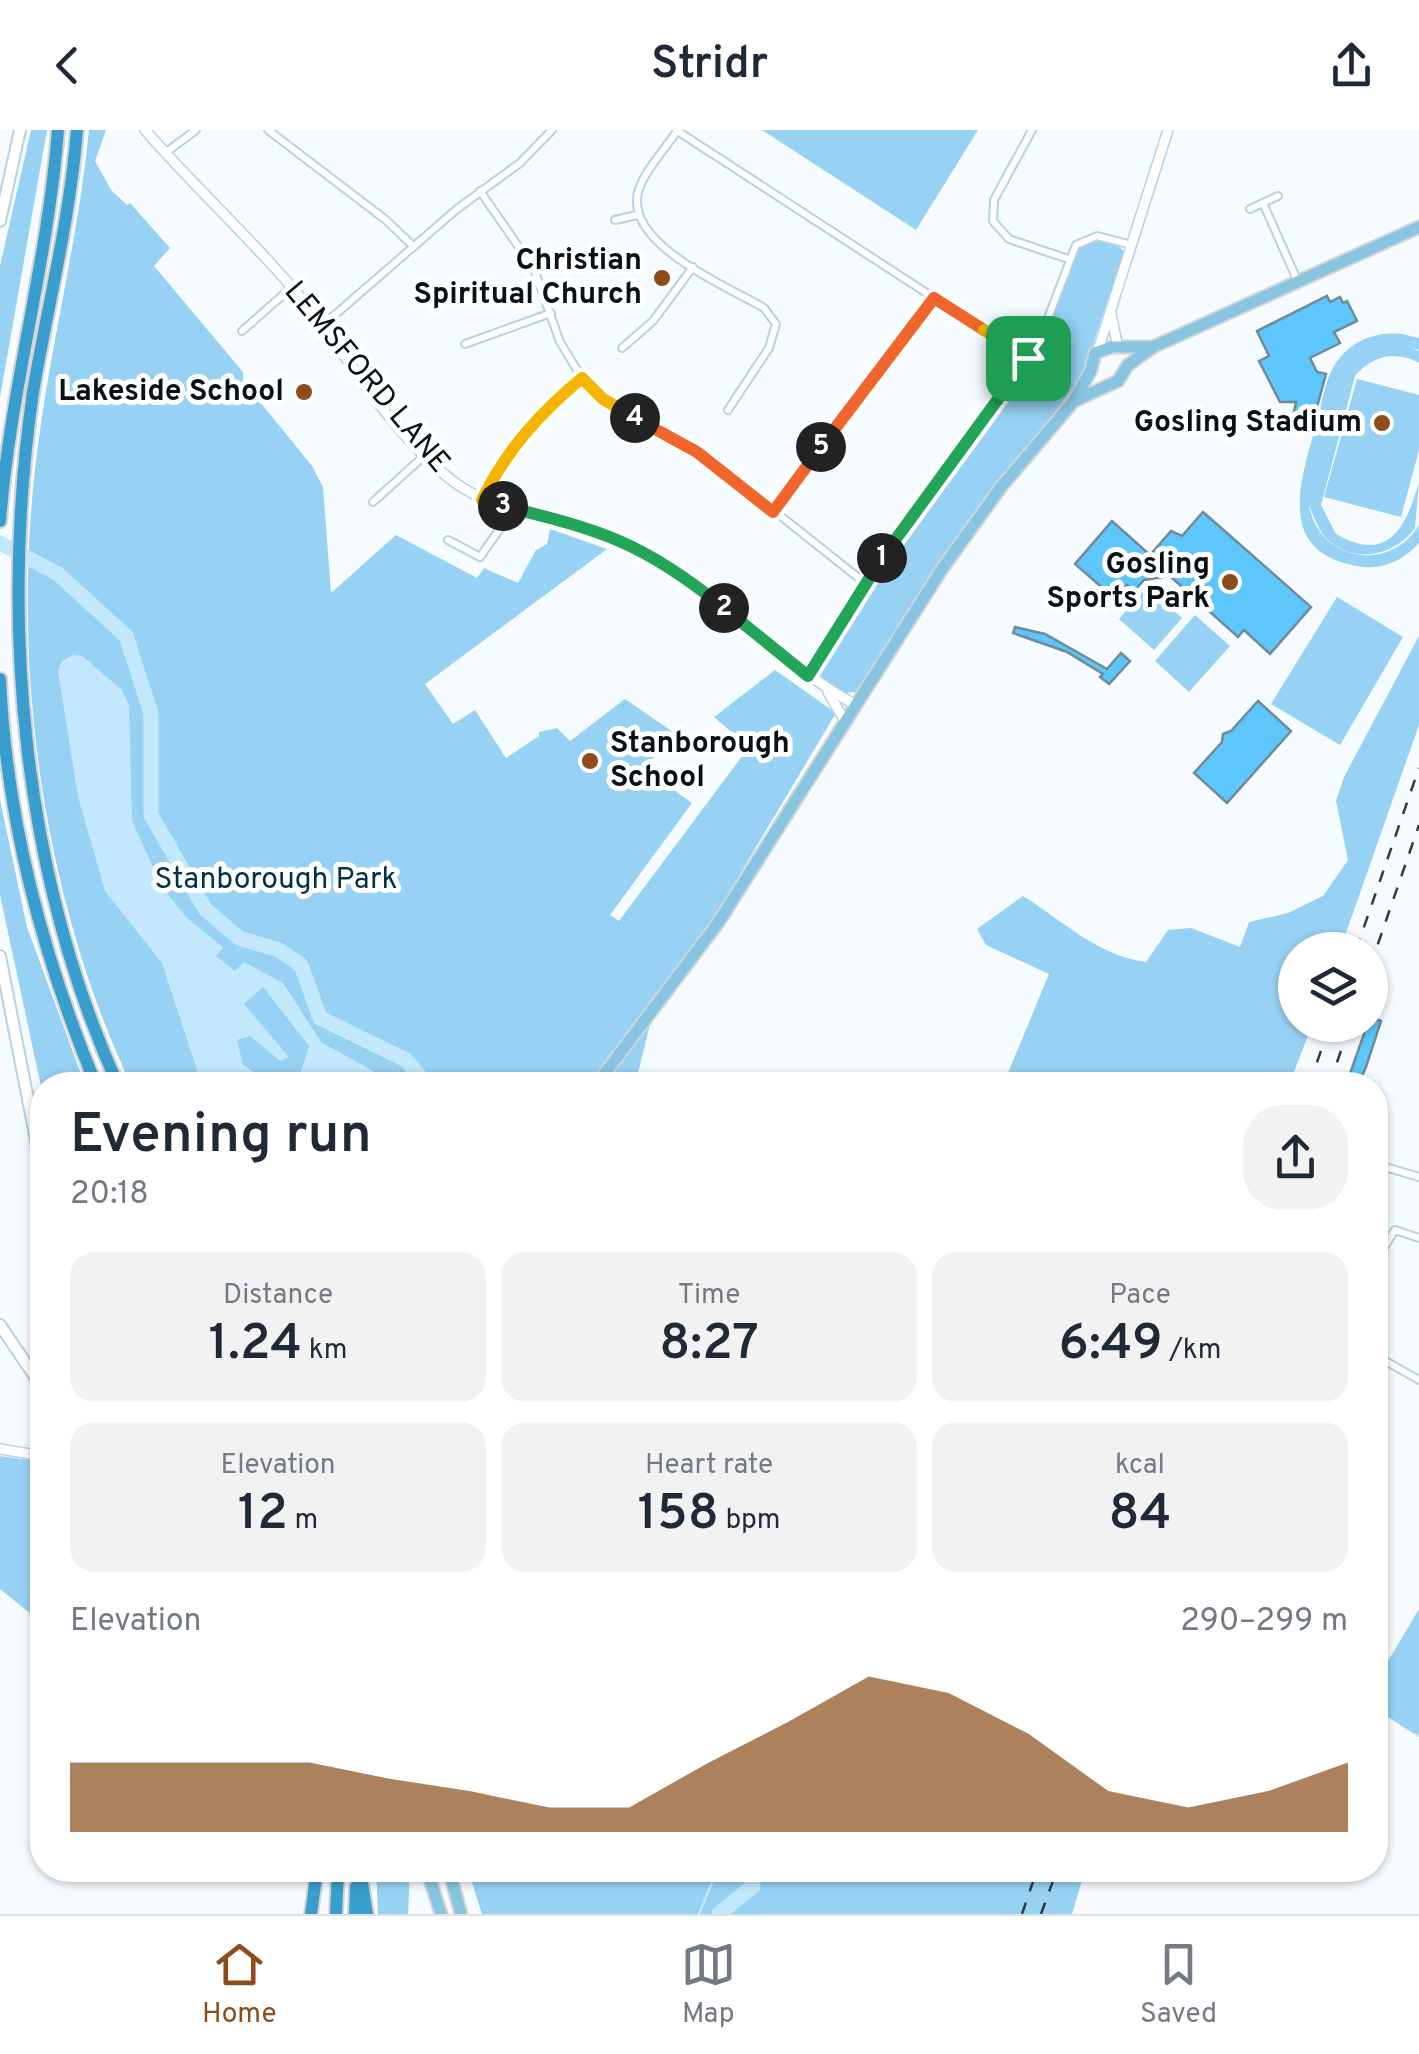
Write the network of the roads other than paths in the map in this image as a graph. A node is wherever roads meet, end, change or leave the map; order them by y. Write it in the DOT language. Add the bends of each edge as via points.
graph roads {
  1 [pos="20,130"];
  2 [pos="58,130"];
  3 [pos="77,130"];
  4 [pos="145,130"];
  5 [pos="196,130"];
  6 [pos="268,130"];
  7 [pos="552,130"];
  8 [pos="676,130"];
  9 [pos="1032,130"];
  10 [pos="1168,130"];
  11 [pos="166,153"];
  12 [pos="480,191"];
  13 [pos="1278,196"];
  14 [pos="1263,203"];
  15 [pos="1250,209"];
  16 [pos="637,215"];
  17 [pos="615,220"];
  18 [pos="0,221"];
  19 [pos="1419,227"];
  20 [pos="1132,245"];
  21 [pos="413,246"];
  22 [pos="1068,259"];
  23 [pos="693,266"];
  24 [pos="1298,282"];
  25 [pos="292,287"];
  26 [pos="934,298"];
  27 [pos="551,313"];
  28 [pos="1111,314"];
  29 [pos="322,326"];
  30 [pos="242,331"];
  31 [pos="465,344"];
  32 [pos="1154,347"];
  33 [pos="622,348"];
  34 [pos="1118,348"];
  35 [pos="1098,350"];
  36 [pos="1028,358"];
  37 [pos="1128,366"];
  38 [pos="1091,370"];
  39 [pos="582,378"];
  40 [pos="1104,384"];
  41 [pos="1074,401"];
  42 [pos="728,410"];
  43 [pos="425,455"];
  44 [pos="482,500"];
  45 [pos="373,502"];
  46 [pos="509,508"];
  47 [pos="773,512"];
  48 [pos="0,521"];
  49 [pos="448,540"];
  50 [pos="866,584"];
  51 [pos="808,676"];
  52 [pos="0,679"];
  53 [pos="828,692"];
  54 [pos="856,705"];
  55 [pos="846,723"];
  56 [pos="0,956"];
  57 [pos="91,1072"];
  58 [pos="113,1072"];
  59 [pos="606,1072"];
  60 [pos="30,1110"];
  61 [pos="1388,1168"];
  62 [pos="1419,1177"];
  63 [pos="1419,1238"];
  64 [pos="1388,1240"];
  65 [pos="0,1325"];
  66 [pos="1388,1362"];
  67 [pos="30,1369"];
  68 [pos="1419,1380"];
  69 [pos="0,1449"];
  70 [pos="30,1454"];
  71 [pos="315,1882"];
  72 [pos="337,1882"];
  73 [pos="357,1882"];
  74 [pos="360,1882"];
  75 [pos="432,1882"];
  76 [pos="452,1882"];
  77 [pos="311,1914"];
  78 [pos="336,1914"];
  79 [pos="355,1914"];
  80 [pos="367,1914"];
  81 [pos="442,1914"];
  82 [pos="461,1914"];
  1 -- 18 [label="main road"];
  2 -- 48 [label="highway" via="10,417"];
  3 -- 58 [label="highway" via="66,228 32,393 16,578 22,708 41,841 71,960"];
  4 -- 11 [label="street, LEMSFORD LANE"];
  5 -- 11 [label="street"];
  6 -- 21 [label="street"];
  7 -- 12 [label="street"];
  8 -- 16 [label="street" via="639,190"];
  8 -- 26 [label="street"];
  9 -- 22 [label="street" via="994,200 993,221 1009,238"];
  10 -- 20 [label="street"];
  11 -- 25 [label="street, LEMSFORD LANE"];
  12 -- 21 [label="street"];
  12 -- 27 [label="street" via="523,248"];
  13 -- 14 [label="street"];
  14 -- 15 [label="street"];
  14 -- 24 [label="street"];
  16 -- 17 [label="street"];
  16 -- 23 [label="street" via="658,243"];
  19 -- 24 [label="main road"];
  20 -- 22 [label="street" via="1091,237"];
  20 -- 28 [label="street"];
  21 -- 29 [label="street"];
  22 -- 36 [label="street"];
  23 -- 33 [label="street" via="653,321"];
  23 -- 42 [label="street" via="764,308 776,324 769,348"];
  24 -- 32 [label="main road"];
  25 -- 29 [label="street, LEMSFORD LANE"];
  25 -- 30 [label="street"];
  26 -- 36 [label="street"];
  26 -- 47 [label="street"];
  27 -- 31 [label="street"];
  27 -- 39 [label="street"];
  28 -- 34 [label="street"];
  28 -- 35 [label="street"];
  29 -- 43 [label="street, LEMSFORD LANE"];
  32 -- 34 [label="main road"];
  32 -- 37 [label="main road"];
  34 -- 35 [label="main road"];
  34 -- 37 [label="main road"];
  35 -- 38 [label="main road"];
  36 -- 50 [label="street"];
  37 -- 40 [label="main road" via="1124,377"];
  38 -- 40 [label="main road"];
  38 -- 41 [label="main road"];
  39 -- 44 [label="street" via="534,421"];
  39 -- 47 [label="street" via="603,399 697,452"];
  40 -- 41 [label="main road"];
  41 -- 54 [label="main road" via="942,569"];
  43 -- 44 [label="street, LEMSFORD LANE"];
  43 -- 45 [label="street"];
  44 -- 46 [label="street, LEMSFORD LANE"];
  46 -- 49 [label="street" via="480,557"];
  46 -- 51 [label="street, LEMSFORD LANE" via="579,523 640,549 696,585"];
  47 -- 50 [label="street"];
  50 -- 51 [label="street"];
  51 -- 53 [label="street, LEMSFORD LANE"];
  52 -- 57 [label="highway" via="30,884"];
  53 -- 54 [label="street, LEMSFORD LANE"];
  53 -- 55 [label="street, LEMSFORD LANE"];
  54 -- 55 [label="main road"];
  55 -- 59 [label="main road" via="694,957"];
  56 -- 60 [label="main road"];
  61 -- 62 [label="street"];
  63 -- 64 [label="street" via="1394,1230"];
  65 -- 67 [label="main road"];
  66 -- 68 [label="street"];
  69 -- 70 [label="street"];
  71 -- 77 [label="highway"];
  72 -- 78 [label="highway"];
  73 -- 79 [label="highway"];
  74 -- 80 [label="highway"];
  75 -- 81 [label="main road"];
  76 -- 82 [label="main road"];
}
